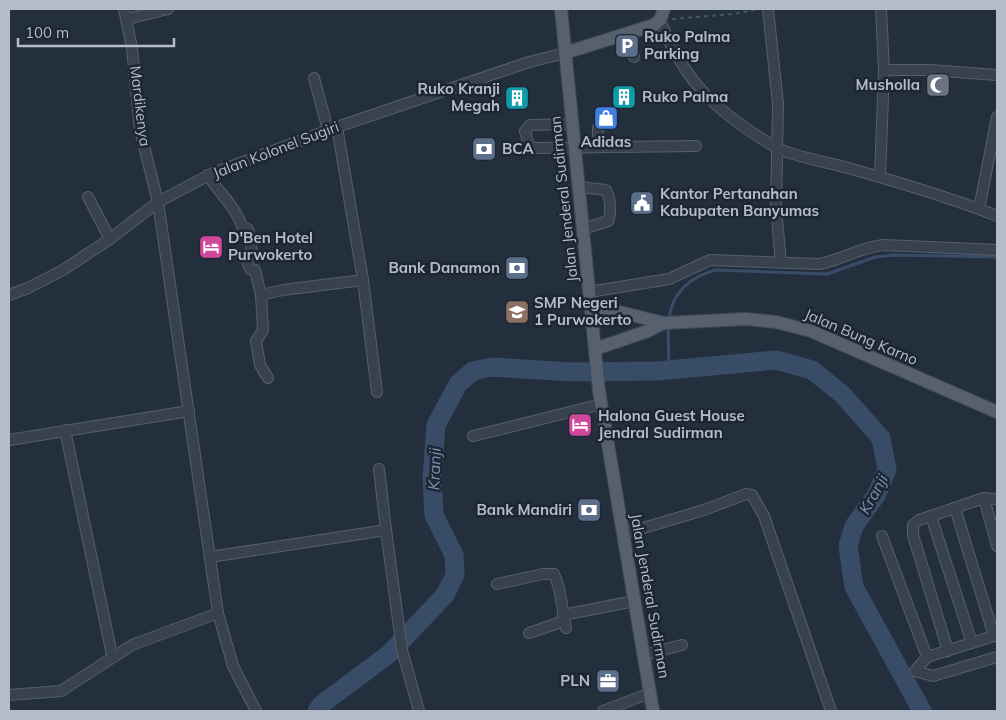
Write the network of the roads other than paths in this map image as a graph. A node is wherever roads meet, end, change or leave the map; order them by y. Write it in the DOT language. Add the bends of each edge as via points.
graph roads {
  1 [pos="168,9"];
  2 [pos="561,9"];
  3 [pos="768,9"];
  4 [pos="881,9"];
  5 [pos="126,14"];
  6 [pos="662,14"];
  7 [pos="626,33"];
  8 [pos="565,53"];
  9 [pos="634,56"];
  10 [pos="884,70"];
  11 [pos="997,75"];
  12 [pos="314,78"];
  13 [pos="997,118"];
  14 [pos="573,124"];
  15 [pos="598,128"];
  16 [pos="332,129"];
  17 [pos="696,146"];
  18 [pos="575,147"];
  19 [pos="598,147"];
  20 [pos="776,148"];
  21 [pos="208,175"];
  22 [pos="880,177"];
  23 [pos="579,187"];
  24 [pos="88,197"];
  25 [pos="158,202"];
  26 [pos="979,209"];
  27 [pos="997,216"];
  28 [pos="583,229"];
  29 [pos="110,239"];
  30 [pos="997,250"];
  31 [pos="781,263"];
  32 [pos="363,280"];
  33 [pos="589,292"];
  34 [pos="9,294"];
  35 [pos="261,295"];
  36 [pos="591,305"];
  37 [pos="670,323"];
  38 [pos="596,352"];
  39 [pos="268,378"];
  40 [pos="377,392"];
  41 [pos="602,404"];
  42 [pos="189,409"];
  43 [pos="997,412"];
  44 [pos="65,430"];
  45 [pos="473,436"];
  46 [pos="9,440"];
  47 [pos="379,469"];
  48 [pos="984,498"];
  49 [pos="997,499"];
  50 [pos="955,508"];
  51 [pos="932,516"];
  52 [pos="386,530"];
  53 [pos="623,534"];
  54 [pos="882,536"];
  55 [pos="997,546"];
  56 [pos="210,557"];
  57 [pos="497,584"];
  58 [pos="634,600"];
  59 [pos="218,613"];
  60 [pos="564,621"];
  61 [pos="529,633"];
  62 [pos="996,636"];
  63 [pos="972,643"];
  64 [pos="682,645"];
  65 [pos="948,650"];
  66 [pos="112,655"];
  67 [pos="643,655"];
  68 [pos="927,657"];
  69 [pos="997,657"];
  70 [pos="650,693"];
  71 [pos="9,695"];
  72 [pos="256,711"];
  73 [pos="419,711"];
  74 [pos="603,711"];
  75 [pos="653,711"];
  76 [pos="831,711"];
  1 -- 5 [label="street"];
  2 -- 8 [label="main road, Jalan Jenderal Sudirman"];
  3 -- 20 [label="street" via="778,104"];
  4 -- 10 [label="street"];
  5 -- 25 [label="street, Mardikenya" via="140,130"];
  6 -- 7 [label="main road" via="654,24"];
  6 -- 20 [label="street" via="672,50 704,94 733,119"];
  7 -- 8 [label="main road"];
  7 -- 9 [label="street"];
  8 -- 14 [label="main road, Jalan Jenderal Sudirman"];
  8 -- 16 [label="street, Jalan Kolonel Sugiri" via="529,62"];
  10 -- 11 [label="street"];
  10 -- 22 [label="street"];
  12 -- 16 [label="street"];
  13 -- 26 [label="street"];
  14 -- 18 [label="main road, Jalan Jenderal Sudirman"];
  14 -- 18 [label="street" via="530,125 525,131 529,146"];
  15 -- 19 [label="street"];
  16 -- 21 [label="street, Jalan Kolonel Sugiri"];
  16 -- 32 [label="street"];
  17 -- 19 [label="street"];
  18 -- 19 [label="street"];
  18 -- 23 [label="main road, Jalan Jenderal Sudirman"];
  20 -- 22 [label="street"];
  20 -- 31 [label="street" via="776,208"];
  21 -- 25 [label="street, Jalan Kolonel Sugiri"];
  21 -- 35 [label="street" via="222,196 233,205 242,226 248,229 252,251 246,258 250,270 255,270"];
  22 -- 26 [label="street"];
  23 -- 28 [label="main road, Jalan Jenderal Sudirman"];
  23 -- 28 [label="street" via="606,190 609,194 608,221"];
  24 -- 29 [label="street"];
  25 -- 29 [label="street, Jalan Kolonel Sugiri"];
  25 -- 42 [label="street"];
  26 -- 27 [label="street"];
  28 -- 33 [label="main road, Jalan Jenderal Sudirman"];
  29 -- 34 [label="street, Jalan Kolonel Sugiri" via="63,270"];
  30 -- 31 [label="street" via="884,245 831,262"];
  31 -- 33 [label="street" via="710,260 669,278"];
  32 -- 35 [label="street"];
  32 -- 40 [label="street"];
  33 -- 36 [label="main road, Jalan Jenderal Sudirman"];
  35 -- 39 [label="street" via="263,330 256,341 260,365"];
  36 -- 37 [label="main road"];
  36 -- 38 [label="main road, Jalan Jenderal Sudirman"];
  37 -- 38 [label="main road"];
  37 -- 43 [label="main road, Jalan Bung Karno" via="746,319 794,326"];
  38 -- 41 [label="main road, Jalan Jenderal Sudirman"];
  41 -- 45 [label="street"];
  41 -- 53 [label="main road, Jalan Jenderal Sudirman"];
  42 -- 44 [label="street"];
  42 -- 56 [label="street"];
  44 -- 46 [label="street"];
  44 -- 66 [label="street"];
  47 -- 52 [label="street"];
  48 -- 49 [label="street"];
  48 -- 50 [label="street"];
  48 -- 55 [label="street"];
  50 -- 51 [label="street"];
  50 -- 62 [label="street"];
  51 -- 63 [label="street"];
  51 -- 65 [label="street" via="913,525 913,535"];
  52 -- 56 [label="street"];
  52 -- 73 [label="street" via="402,650"];
  53 -- 58 [label="main road, Jalan Jenderal Sudirman"];
  53 -- 76 [label="street" via="746,494 752,495 764,516"];
  54 -- 68 [label="street"];
  56 -- 59 [label="street"];
  57 -- 60 [label="street" via="554,574"];
  58 -- 60 [label="street"];
  58 -- 67 [label="main road, Jalan Jenderal Sudirman"];
  59 -- 66 [label="street" via="132,644"];
  59 -- 72 [label="street" via="234,666"];
  60 -- 61 [label="street"];
  62 -- 63 [label="street"];
  63 -- 65 [label="street"];
  64 -- 67 [label="street"];
  65 -- 68 [label="street"];
  66 -- 71 [label="street" via="62,691"];
  67 -- 70 [label="main road, Jalan Jenderal Sudirman"];
  68 -- 69 [label="street" via="915,672 927,676"];
  70 -- 74 [label="street"];
  70 -- 75 [label="main road, Jalan Jenderal Sudirman"];
}
